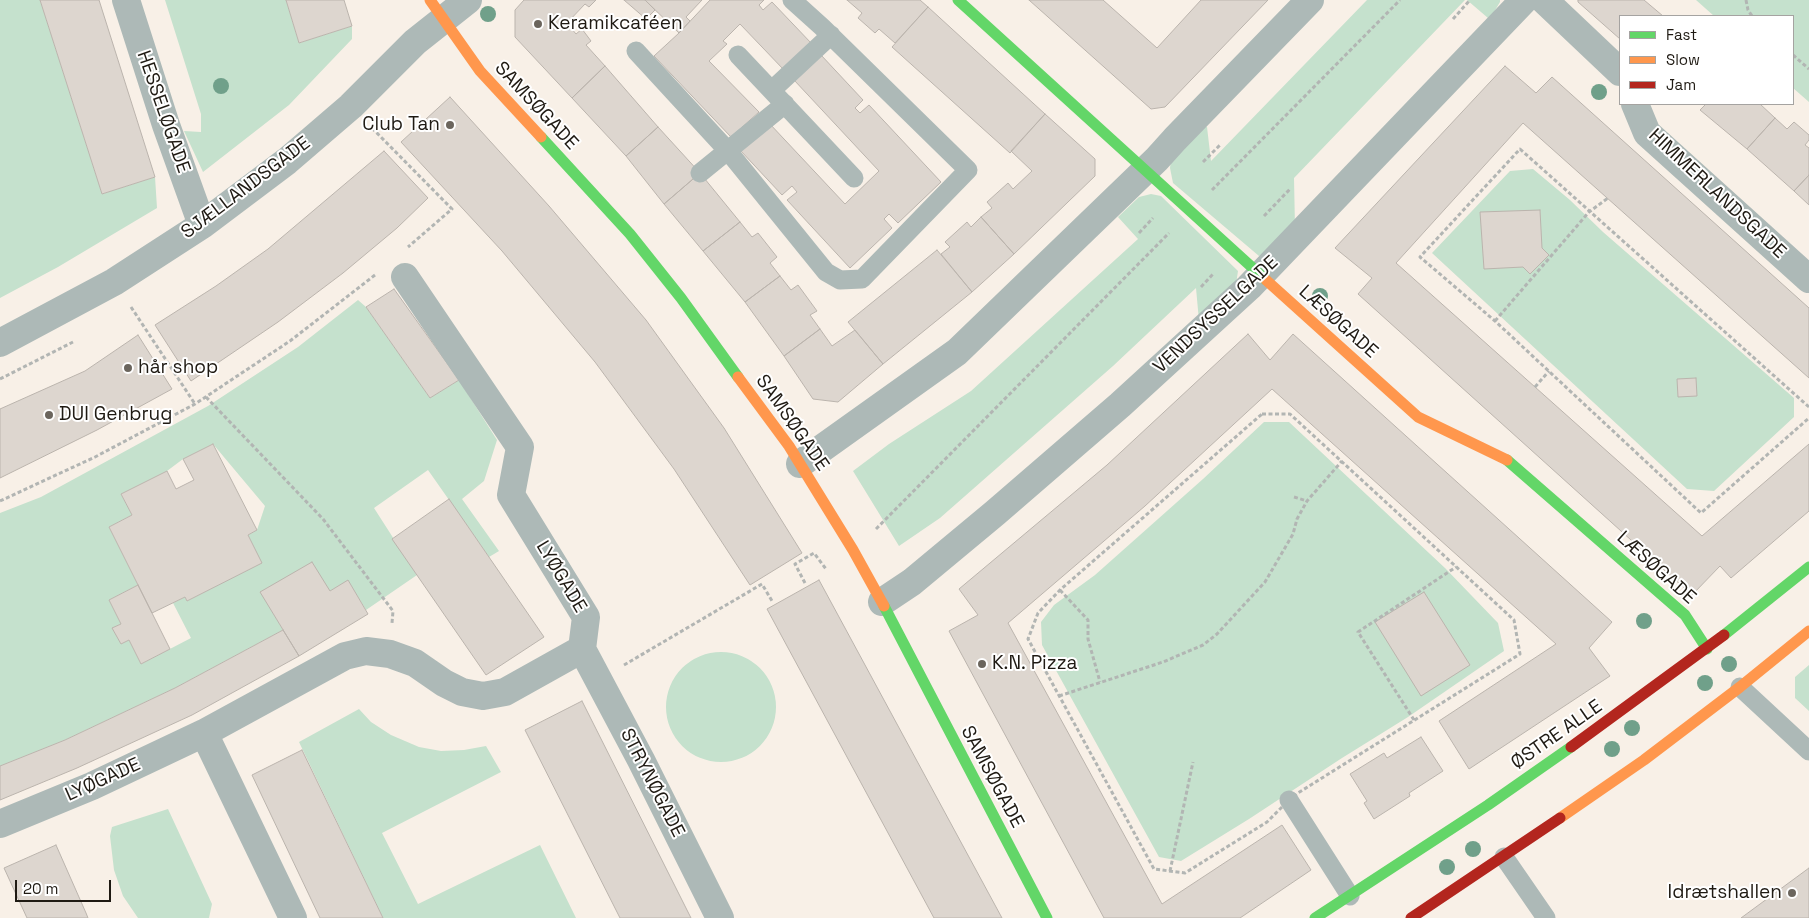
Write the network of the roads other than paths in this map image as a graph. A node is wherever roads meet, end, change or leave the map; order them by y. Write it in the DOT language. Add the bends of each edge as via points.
graph roads {
  1 [pos="126,0"];
  2 [pos="468,0"];
  3 [pos="792,0"];
  4 [pos="958,0"];
  5 [pos="1310,0"];
  6 [pos="1524,0"];
  7 [pos="1544,0"];
  8 [pos="436,10"];
  9 [pos="831,35"];
  10 [pos="636,51"];
  11 [pos="738,55"];
  12 [pos="1619,71"];
  13 [pos="772,90"];
  14 [pos="785,104"];
  15 [pos="1635,105"];
  16 [pos="728,151"];
  17 [pos="1145,170"];
  18 [pos="700,173"];
  19 [pos="854,178"];
  20 [pos="202,225"];
  21 [pos="1261,276"];
  22 [pos="405,277"];
  23 [pos="1809,279"];
  24 [pos="0,343"];
  25 [pos="800,464"];
  26 [pos="1809,566"];
  27 [pos="882,602"];
  28 [pos="1809,632"];
  29 [pos="582,649"];
  30 [pos="1707,649"];
  31 [pos="1740,688"];
  32 [pos="204,733"];
  33 [pos="1809,752"];
  34 [pos="1289,800"];
  35 [pos="0,824"];
  36 [pos="1504,857"];
  37 [pos="1350,896"];
  38 [pos="293,918"];
  39 [pos="720,918"];
  40 [pos="1047,918"];
  41 [pos="1315,918"];
  42 [pos="1411,918"];
  43 [pos="1546,918"];
  1 -- 20 [label="street, HESSELØGADE"];
  2 -- 8 [label="street, SJÆLLANDSGADE"];
  3 -- 9 [label="lane"];
  4 -- 17 [label="street, LÆSØGADE"];
  5 -- 17 [label="street"];
  6 -- 21 [label="street, VENDSYSSELGADE"];
  7 -- 12 [label="street"];
  8 -- 20 [label="street, SJÆLLANDSGADE" via="415,42 351,106 287,161"];
  8 -- 25 [label="street, SAMSØGADE" via="480,71 641,248 777,428"];
  9 -- 13 [label="lane"];
  9 -- 16 [label="lane" via="968,170 862,279 840,280 826,272"];
  10 -- 16 [label="lane"];
  11 -- 13 [label="lane"];
  13 -- 14 [label="lane"];
  14 -- 16 [label="lane"];
  14 -- 19 [label="lane"];
  15 -- 23 [label="street, HIMMERLANDSGADE" via="1647,133"];
  16 -- 18 [label="lane"];
  17 -- 21 [label="street, LÆSØGADE"];
  17 -- 25 [label="street" via="957,352"];
  20 -- 24 [label="street, SJÆLLANDSGADE" via="114,282"];
  21 -- 27 [label="street, VENDSYSSELGADE" via="1002,507 912,582"];
  21 -- 30 [label="street, LÆSØGADE" via="1418,417 1510,462 1685,615"];
  22 -- 29 [label="street, LYØGADE" via="520,447 511,495 586,616"];
  25 -- 27 [label="street, SAMSØGADE"];
  26 -- 30 [label="street, ØSTRE ALLE"];
  27 -- 40 [label="street, SAMSØGADE"];
  28 -- 31 [label="street"];
  29 -- 32 [label="street, LYØGADE" via="505,692 483,696 462,692 415,663 390,654 366,652 345,656"];
  29 -- 39 [label="street, STRYNØGADE" via="642,760"];
  30 -- 37 [label="street, ØSTRE ALLE" via="1598,729"];
  31 -- 33 [label="lane"];
  31 -- 36 [label="street" via="1644,760"];
  32 -- 35 [label="street, LYØGADE" via="92,786"];
  32 -- 38 [label="street"];
  34 -- 37 [label="lane"];
  36 -- 42 [label="street"];
  36 -- 43 [label="lane"];
  37 -- 41 [label="street, ØSTRE ALLE"];
}
